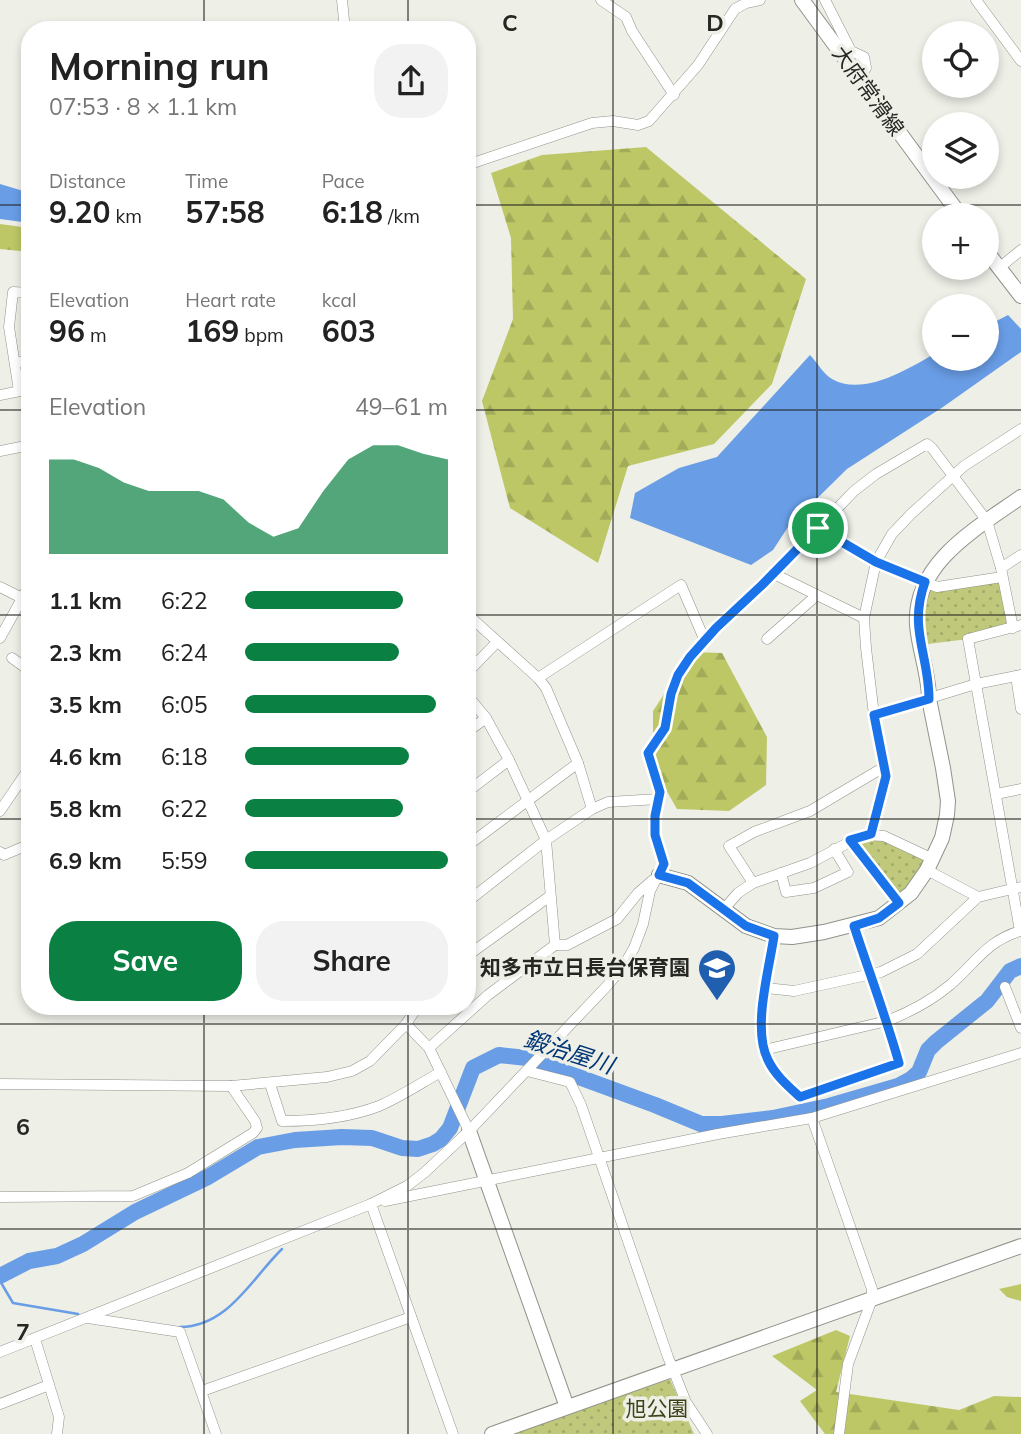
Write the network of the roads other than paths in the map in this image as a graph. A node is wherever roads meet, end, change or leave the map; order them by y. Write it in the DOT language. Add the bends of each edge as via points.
graph roads {
  1 [pos="342,0"];
  2 [pos="601,0"];
  3 [pos="760,0"];
  4 [pos="802,0"];
  5 [pos="825,0"];
  6 [pos="976,0"];
  7 [pos="344,21"];
  8 [pos="1021,61"];
  9 [pos="859,78"];
  10 [pos="674,95"];
  11 [pos="476,162"];
  12 [pos="951,203"];
  13 [pos="1021,250"];
  14 [pos="999,268"];
  15 [pos="21,292"];
  16 [pos="1021,296"];
  17 [pos="21,362"];
  18 [pos="15,363"];
  19 [pos="21,381"];
  20 [pos="21,391"];
  21 [pos="0,395"];
  22 [pos="1021,429"];
  23 [pos="21,447"];
  24 [pos="0,451"];
  25 [pos="954,475"];
  26 [pos="1021,497"];
  27 [pos="987,521"];
  28 [pos="818,528"];
  29 [pos="1021,555"];
  30 [pos="876,562"];
  31 [pos="1001,573"];
  32 [pos="774,574"];
  33 [pos="925,582"];
  34 [pos="0,587"];
  35 [pos="817,595"];
  36 [pos="21,598"];
  37 [pos="21,600"];
  38 [pos="864,618"];
  39 [pos="476,622"];
  40 [pos="1017,626"];
  41 [pos="0,638"];
  42 [pos="767,639"];
  43 [pos="705,641"];
  44 [pos="497,642"];
  45 [pos="12,658"];
  46 [pos="21,664"];
  47 [pos="476,664"];
  48 [pos="1018,676"];
  49 [pos="538,678"];
  50 [pos="976,684"];
  51 [pos="929,699"];
  52 [pos="476,706"];
  53 [pos="1021,709"];
  54 [pos="874,715"];
  55 [pos="486,718"];
  56 [pos="476,725"];
  57 [pos="509,760"];
  58 [pos="578,763"];
  59 [pos="884,767"];
  60 [pos="21,780"];
  61 [pos="476,785"];
  62 [pos="1021,789"];
  63 [pos="996,794"];
  64 [pos="659,799"];
  65 [pos="527,801"];
  66 [pos="592,809"];
  67 [pos="0,811"];
  68 [pos="871,834"];
  69 [pos="476,839"];
  70 [pos="547,840"];
  71 [pos="850,840"];
  72 [pos="21,848"];
  73 [pos="834,849"];
  74 [pos="0,852"];
  75 [pos="930,864"];
  76 [pos="781,873"];
  77 [pos="659,875"];
  78 [pos="753,883"];
  79 [pos="1016,888"];
  80 [pos="476,895"];
  81 [pos="550,896"];
  82 [pos="978,897"];
  83 [pos="899,903"];
  84 [pos="723,910"];
  85 [pos="854,926"];
  86 [pos="774,936"];
  87 [pos="555,945"];
  88 [pos="476,949"];
  89 [pos="871,974"];
  90 [pos="1005,987"];
  91 [pos="766,988"];
  92 [pos="476,1006"];
  93 [pos="412,1015"];
  94 [pos="466,1015"];
  95 [pos="887,1021"];
  96 [pos="406,1024"];
  97 [pos="1021,1028"];
  98 [pos="429,1048"];
  99 [pos="764,1050"];
  100 [pos="1021,1052"];
  101 [pos="527,1071"];
  102 [pos="441,1072"];
  103 [pos="0,1084"];
  104 [pos="270,1084"];
  105 [pos="231,1086"];
  106 [pos="812,1118"];
  107 [pos="469,1130"];
  108 [pos="598,1160"];
  109 [pos="487,1181"];
  110 [pos="0,1197"];
  111 [pos="371,1204"];
  112 [pos="1021,1246"];
  113 [pos="872,1299"];
  114 [pos="411,1317"];
  115 [pos="88,1318"];
  116 [pos="35,1339"];
  117 [pos="0,1352"];
  118 [pos="673,1369"];
  119 [pos="49,1385"];
  120 [pos="202,1391"];
  121 [pos="0,1404"];
  122 [pos="567,1407"];
  123 [pos="56,1433"];
  124 [pos="216,1434"];
  125 [pos="453,1434"];
  126 [pos="492,1434"];
  127 [pos="707,1434"];
  128 [pos="839,1434"];
  1 -- 7 [label="street"];
  2 -- 10 [label="street" via="626,17"];
  3 -- 10 [label="street" via="735,9"];
  4 -- 9 [label="street, 大府常滑線"];
  5 -- 9 [label="street" via="851,51 864,57 866,68"];
  6 -- 8 [label="street"];
  9 -- 12 [label="street, 大府常滑線"];
  10 -- 11 [label="street" via="649,121 638,125 592,123"];
  13 -- 14 [label="street"];
  14 -- 16 [label="street"];
  15 -- 18 [label="street" via="13,292 9,327"];
  17 -- 18 [label="street"];
  18 -- 19 [label="street"];
  20 -- 21 [label="street"];
  22 -- 25 [label="street"];
  23 -- 24 [label="street"];
  25 -- 27 [label="street"];
  25 -- 28 [label="street" via="928,444 876,474"];
  25 -- 30 [label="street" via="892,534"];
  26 -- 27 [label="street"];
  27 -- 31 [label="street"];
  27 -- 33 [label="street" via="949,551"];
  28 -- 30 [label="street"];
  28 -- 32 [label="street"];
  29 -- 31 [label="street"];
  30 -- 33 [label="street"];
  30 -- 38 [label="street"];
  31 -- 33 [label="street" via="937,587"];
  31 -- 40 [label="street"];
  32 -- 35 [label="street"];
  32 -- 43 [label="street"];
  33 -- 51 [label="street" via="917,622"];
  34 -- 36 [label="street"];
  35 -- 38 [label="street"];
  35 -- 42 [label="street"];
  37 -- 41 [label="street"];
  38 -- 54 [label="street"];
  39 -- 44 [label="street"];
  40 -- 50 [label="street" via="968,639"];
  43 -- 49 [label="street" via="681,585"];
  43 -- 64 [label="street" via="678,675 665,728 648,753"];
  44 -- 47 [label="street"];
  44 -- 49 [label="street"];
  45 -- 46 [label="street"];
  48 -- 50 [label="street"];
  48 -- 53 [label="street"];
  49 -- 58 [label="street"];
  50 -- 51 [label="street"];
  50 -- 63 [label="street"];
  51 -- 54 [label="street"];
  51 -- 75 [label="street" via="948,801 942,838"];
  52 -- 55 [label="street"];
  54 -- 59 [label="street"];
  55 -- 56 [label="street"];
  55 -- 57 [label="street"];
  57 -- 61 [label="street"];
  57 -- 65 [label="street"];
  58 -- 65 [label="street"];
  58 -- 66 [label="street"];
  59 -- 68 [label="street" via="886,776"];
  59 -- 78 [label="street" via="810,811 729,846"];
  60 -- 67 [label="street"];
  62 -- 63 [label="street"];
  63 -- 79 [label="street"];
  64 -- 66 [label="street" via="608,802"];
  64 -- 77 [label="street" via="655,835 664,864"];
  65 -- 69 [label="street"];
  65 -- 70 [label="street"];
  66 -- 70 [label="street"];
  68 -- 71 [label="street"];
  68 -- 75 [label="street" via="884,836"];
  70 -- 80 [label="street"];
  70 -- 81 [label="street"];
  71 -- 73 [label="street"];
  71 -- 83 [label="street"];
  72 -- 74 [label="street" via="4,855"];
  73 -- 76 [label="street"];
  73 -- 76 [label="street" via="848,872 814,888 786,892"];
  75 -- 82 [label="street"];
  75 -- 83 [label="street"];
  76 -- 78 [label="street"];
  77 -- 84 [label="street" via="688,883"];
  77 -- 87 [label="street" via="617,919 567,946"];
  77 -- 101 [label="street" via="623,967"];
  78 -- 84 [label="street"];
  79 -- 82 [label="street"];
  79 -- 95 [label="street" via="1020,931 994,942 930,1000"];
  81 -- 87 [label="street"];
  81 -- 88 [label="street"];
  82 -- 89 [label="street" via="917,954"];
  83 -- 85 [label="street" via="879,918"];
  84 -- 86 [label="street" via="746,926"];
  85 -- 86 [label="street"];
  85 -- 89 [label="street"];
  86 -- 91 [label="street"];
  87 -- 92 [label="street"];
  89 -- 91 [label="street" via="794,991"];
  89 -- 95 [label="street"];
  90 -- 97 [label="street"];
  91 -- 99 [label="street" via="761,1022"];
  93 -- 96 [label="street"];
  94 -- 98 [label="street"];
  95 -- 99 [label="street"];
  95 -- 99 [label="street" via="899,1063 800,1097 779,1077"];
  96 -- 98 [label="street"];
  96 -- 104 [label="street" via="370,1061 352,1071"];
  98 -- 102 [label="street"];
  100 -- 106 [label="street"];
  101 -- 107 [label="street"];
  101 -- 108 [label="street" via="570,1082"];
  102 -- 104 [label="street" via="379,1106 312,1121 282,1121"];
  102 -- 107 [label="street"];
  103 -- 105 [label="street"];
  104 -- 105 [label="street"];
  105 -- 110 [label="street" via="257,1128 188,1173 133,1196"];
  106 -- 108 [label="street"];
  106 -- 113 [label="street"];
  107 -- 109 [label="street"];
  107 -- 111 [label="street" via="424,1174"];
  108 -- 109 [label="street"];
  108 -- 118 [label="street"];
  109 -- 111 [label="street"];
  109 -- 122 [label="street"];
  111 -- 114 [label="street"];
  111 -- 115 [label="street"];
  112 -- 113 [label="street"];
  113 -- 118 [label="street"];
  113 -- 128 [label="street" via="848,1364"];
  114 -- 120 [label="street"];
  114 -- 125 [label="street"];
  115 -- 116 [label="street"];
  115 -- 120 [label="street" via="180,1332"];
  116 -- 117 [label="street"];
  116 -- 119 [label="street"];
  118 -- 122 [label="street"];
  118 -- 127 [label="street" via="686,1402"];
  119 -- 121 [label="street"];
  119 -- 123 [label="street" via="59,1417"];
  120 -- 124 [label="street"];
  122 -- 126 [label="street"];
}
